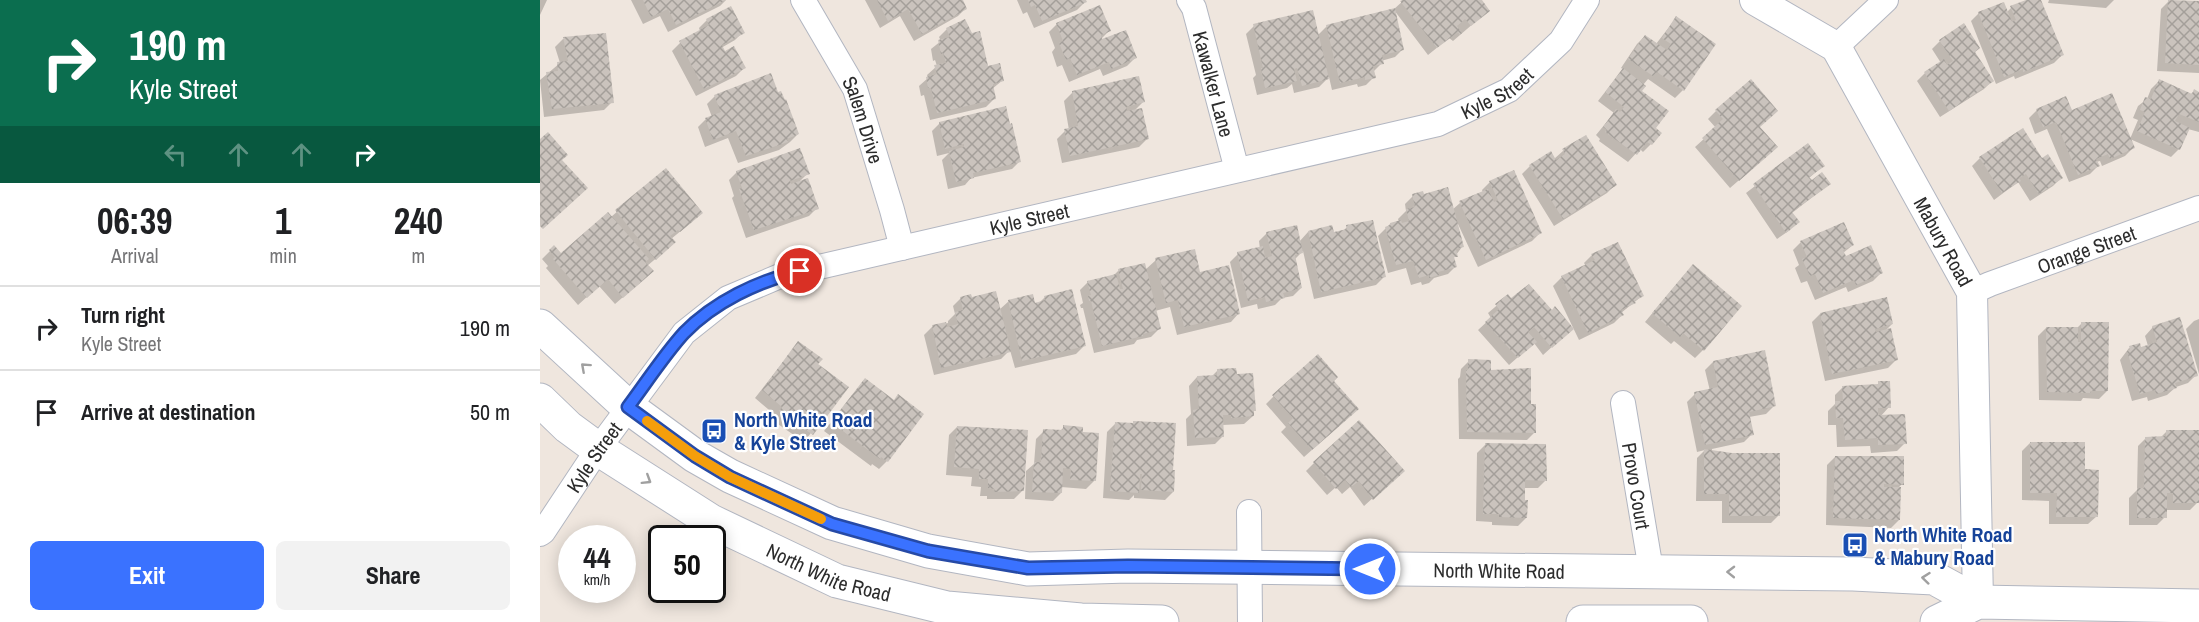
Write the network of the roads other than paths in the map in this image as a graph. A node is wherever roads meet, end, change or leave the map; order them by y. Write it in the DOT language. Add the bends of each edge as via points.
graph roads {
  1 [pos="803,0"];
  2 [pos="1189,0"];
  3 [pos="1587,0"];
  4 [pos="1755,0"];
  5 [pos="1886,0"];
  6 [pos="1836,47"];
  7 [pos="1237,170"];
  8 [pos="2199,208"];
  9 [pos="902,248"];
  10 [pos="1972,292"];
  11 [pos="540,327"];
  12 [pos="540,400"];
  13 [pos="1623,403"];
  14 [pos="628,407"];
  15 [pos="598,449"];
  16 [pos="1249,512"];
  17 [pos="540,534"];
  18 [pos="1248,569"];
  19 [pos="1651,570"];
  20 [pos="2199,606"];
  21 [pos="1979,612"];
  22 [pos="946,615"];
  23 [pos="1162,622"];
  24 [pos="1250,622"];
  25 [pos="1584,622"];
  26 [pos="1691,622"];
  27 [pos="1937,622"];
  1 -- 9 [label="street, Salem Drive" via="855,89"];
  2 -- 7 [label="street, Kawalker Lane"];
  3 -- 7 [label="street, Kyle Street" via="1561,41 1509,90 1438,124"];
  4 -- 6 [label="street"];
  5 -- 6 [label="street"];
  6 -- 10 [label="street, Mabury Road"];
  7 -- 9 [label="street, Kyle Street"];
  8 -- 10 [label="street, Orange Street"];
  9 -- 14 [label="street, Kyle Street" via="780,276 728,298 684,333"];
  10 -- 21 [label="street, Mabury Road"];
  14 -- 11 [label="main road, North White Road, one-way"];
  12 -- 15 [label="main road, North White Road"];
  13 -- 19 [label="street, Provo Court"];
  14 -- 15 [label="street, Kyle Street"];
  14 -- 18 [label="main road, North White Road" via="730,477 832,524 928,551 1028,568"];
  15 -- 17 [label="street, Kyle Street"];
  15 -- 22 [label="main road, North White Road, one-way" via="711,521 837,581"];
  16 -- 18 [label="street"];
  18 -- 19 [label="main road, North White Road"];
  18 -- 24 [label="street"];
  21 -- 19 [label="main road, North White Road, one-way" via="1934,578"];
  20 -- 21 [label="main road, North White Road"];
  21 -- 27 [label="main road, North White Road"];
  22 -- 23 [label="main road, North White Road"];
  25 -- 26 [label="main road"];
}
